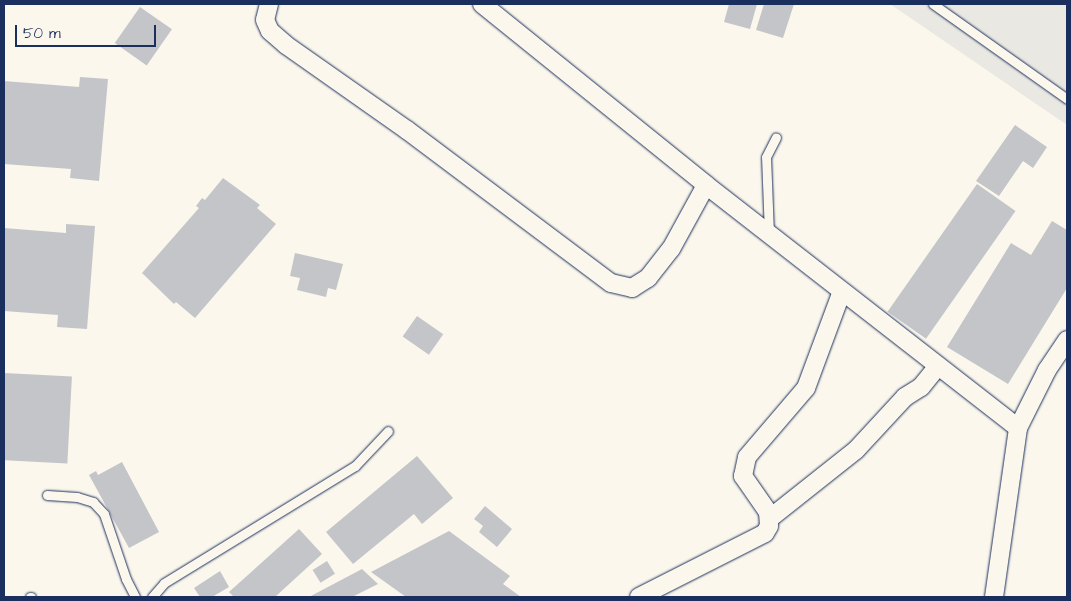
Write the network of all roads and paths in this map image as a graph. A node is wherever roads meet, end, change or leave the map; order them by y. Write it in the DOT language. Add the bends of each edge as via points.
graph roads {
  1 [pos="269,4"];
  2 [pos="482,4"];
  3 [pos="933,4"];
  4 [pos="1067,99"];
  5 [pos="776,137"];
  6 [pos="706,186"];
  7 [pos="769,234"];
  8 [pos="842,291"];
  9 [pos="1067,340"];
  10 [pos="938,366"];
  11 [pos="1018,428"];
  12 [pos="388,431"];
  13 [pos="47,495"];
  14 [pos="769,519"];
  15 [pos="135,597"];
  16 [pos="152,597"];
  17 [pos="639,597"];
  18 [pos="994,597"];
  1 -- 6 [label="street" via="265,20 270,31 286,45 407,130 611,283 632,288 648,278 671,248"];
  2 -- 6 [label="street"];
  3 -- 4 [label="lane"];
  5 -- 7 [label="lane" via="766,157"];
  6 -- 7 [label="street"];
  7 -- 8 [label="street"];
  8 -- 10 [label="street"];
  8 -- 14 [label="street" via="806,388 747,457 743,476"];
  9 -- 11 [label="street" via="1047,370"];
  10 -- 11 [label="street"];
  10 -- 14 [label="street" via="921,387 905,397 856,450"];
  11 -- 18 [label="street"];
  12 -- 16 [label="lane" via="355,466 164,582"];
  13 -- 15 [label="lane" via="77,497 93,502 104,514"];
  14 -- 17 [label="street" via="765,533"];
}
